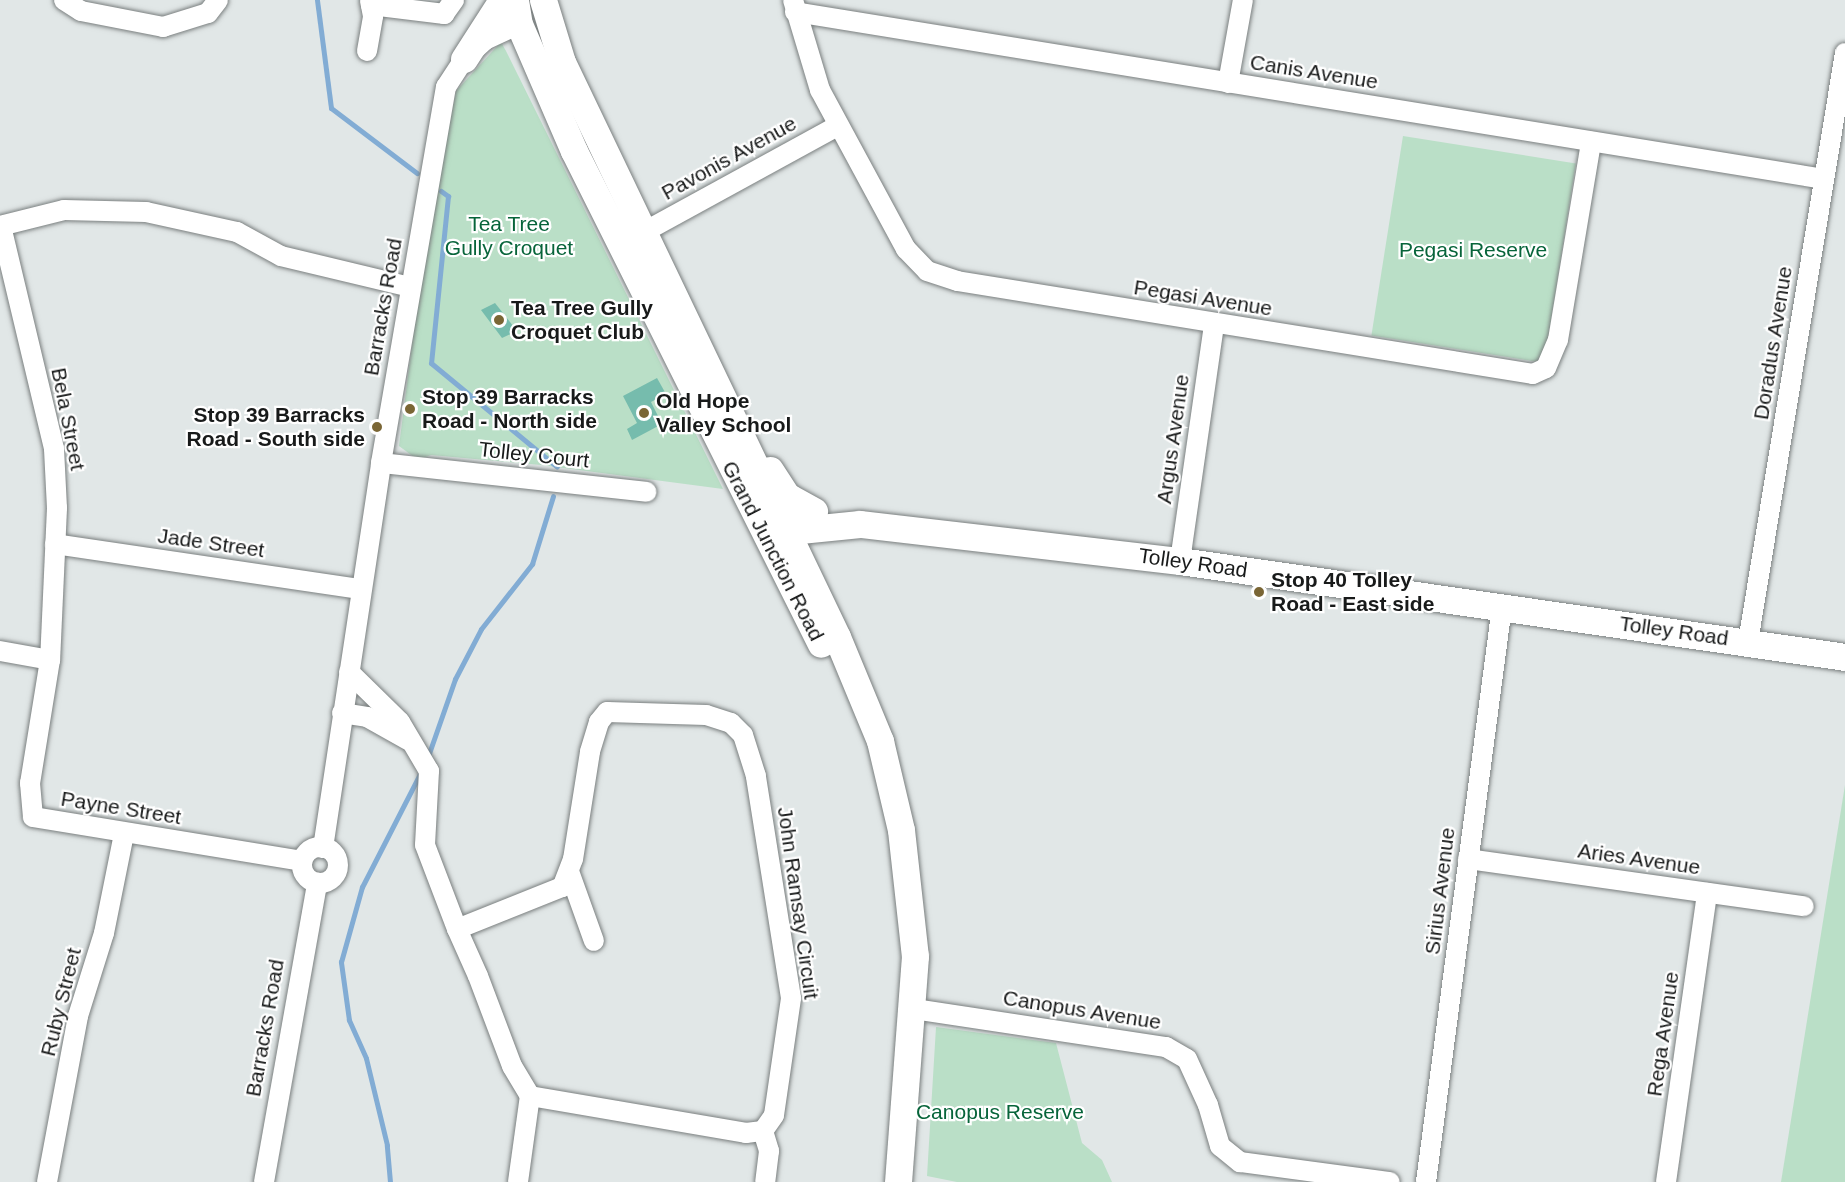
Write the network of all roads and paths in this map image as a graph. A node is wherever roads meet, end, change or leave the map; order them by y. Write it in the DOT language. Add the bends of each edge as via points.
graph roads {
  1 [pos="64,0"];
  2 [pos="218,0"];
  3 [pos="454,0"];
  4 [pos="502,0"];
  5 [pos="1243,0"];
  6 [pos="370,2"];
  7 [pos="794,6"];
  8 [pos="544,7"];
  9 [pos="517,12"];
  10 [pos="367,51"];
  11 [pos="1845,53"];
  12 [pos="464,58"];
  13 [pos="1228,83"];
  14 [pos="838,126"];
  15 [pos="1591,142"];
  16 [pos="1824,179"];
  17 [pos="1,226"];
  18 [pos="632,238"];
  19 [pos="410,286"];
  20 [pos="1214,324"];
  21 [pos="705,359"];
  22 [pos="381,463"];
  23 [pos="646,492"];
  24 [pos="819,519"];
  25 [pos="772,528"];
  26 [pos="55,544"];
  27 [pos="1180,561"];
  28 [pos="806,573"];
  29 [pos="361,590"];
  30 [pos="1502,606"];
  31 [pos="1748,642"];
  32 [pos="0,651"];
  33 [pos="1845,657"];
  34 [pos="50,660"];
  35 [pos="349,672"];
  36 [pos="342,713"];
  37 [pos="419,748"];
  38 [pos="886,773"];
  39 [pos="124,834"];
  40 [pos="323,848"];
  41 [pos="1468,859"];
  42 [pos="302,861"];
  43 [pos="570,874"];
  44 [pos="317,884"];
  45 [pos="1707,893"];
  46 [pos="1804,906"];
  47 [pos="457,929"];
  48 [pos="594,941"];
  49 [pos="914,1010"];
  50 [pos="530,1096"];
  51 [pos="763,1131"];
  52 [pos="47,1182"];
  53 [pos="264,1182"];
  54 [pos="518,1182"];
  55 [pos="765,1182"];
  56 [pos="898,1182"];
  57 [pos="1390,1182"];
  58 [pos="1426,1182"];
  59 [pos="1666,1182"];
  1 -- 2 [label="street" via="81,11 163,27 208,13"];
  3 -- 6 [label="street" via="444,14"];
  4 -- 12 [label="main road"];
  5 -- 13 [label="street"];
  6 -- 10 [label="street"];
  7 -- 13 [label="street, Canis Avenue"];
  7 -- 14 [label="street, Pegasi Avenue" via="808,62"];
  8 -- 9 [label="main road"];
  8 -- 18 [label="main road, Grand Junction Road"];
  9 -- 12 [label="street, Barracks Road"];
  9 -- 18 [label="main road, Grand Junction Road" via="546,91"];
  11 -- 16 [label="street, Doradus Avenue"];
  12 -- 19 [label="street, Barracks Road" via="446,87"];
  13 -- 15 [label="street, Canis Avenue"];
  14 -- 18 [label="street, Pavonis Avenue"];
  14 -- 20 [label="street, Pegasi Avenue" via="906,249 927,271 957,281"];
  15 -- 16 [label="street, Canis Avenue"];
  15 -- 20 [label="street, Pegasi Avenue" via="1558,340 1545,368 1533,374"];
  16 -- 31 [label="street, Doradus Avenue"];
  17 -- 19 [label="street" via="64,210 146,212 237,232 281,256"];
  17 -- 26 [label="street, Bela Street" via="54,448"];
  18 -- 21 [label="main road, Grand Junction Road"];
  18 -- 25 [label="main road, Grand Junction Road"];
  19 -- 22 [label="street, Barracks Road"];
  20 -- 27 [label="street, Argus Avenue"];
  21 -- 24 [label="main road" via="722,375 781,489"];
  21 -- 25 [label="main road, Grand Junction Road"];
  22 -- 23 [label="street, Tolley Court"];
  22 -- 29 [label="street, Barracks Road"];
  24 -- 25 [label="main road, Tolley Road" via="790,516"];
  24 -- 27 [label="main road, Tolley Road"];
  24 -- 28 [label="main road"];
  25 -- 28 [label="main road, Grand Junction Road"];
  25 -- 38 [label="main road, Grand Junction Road"];
  26 -- 29 [label="street, Jade Street"];
  26 -- 34 [label="street, Bela Street"];
  27 -- 30 [label="main road, Tolley Road"];
  28 -- 38 [label="main road, Grand Junction Road" via="867,704"];
  29 -- 35 [label="street, Barracks Road"];
  30 -- 31 [label="main road, Tolley Road"];
  30 -- 41 [label="street, Sirius Avenue"];
  31 -- 33 [label="main road, Tolley Road"];
  32 -- 34 [label="street"];
  34 -- 39 [label="street, Payne Street" via="30,783 33,817"];
  35 -- 36 [label="street, Barracks Road"];
  35 -- 37 [label="street"];
  36 -- 37 [label="street" via="367,717"];
  36 -- 40 [label="street, Barracks Road"];
  37 -- 47 [label="street" via="429,771 425,844"];
  38 -- 49 [label="main road, Grand Junction Road" via="911,897"];
  39 -- 42 [label="street, Payne Street"];
  39 -- 52 [label="street, Ruby Street" via="104,933 78,1016"];
  40 -- 42 [label="street" via="310,850"];
  40 -- 44 [label="street" via="335,855 338,868 331,880"];
  41 -- 45 [label="street, Aries Avenue"];
  41 -- 58 [label="street, Sirius Avenue"];
  42 -- 44 [label="street" via="307,878"];
  43 -- 47 [label="street" via="562,887"];
  43 -- 48 [label="street"];
  43 -- 51 [label="street, John Ramsay Circuit" via="590,752 599,722 607,712 706,715 732,723 743,735 756,776 791,998 774,1115"];
  44 -- 53 [label="street, Barracks Road"];
  45 -- 46 [label="street, Aries Avenue"];
  45 -- 59 [label="street, Rega Avenue"];
  47 -- 50 [label="street" via="512,1066"];
  49 -- 56 [label="main road, Grand Junction Road"];
  49 -- 57 [label="street, Canopus Avenue" via="1166,1047 1187,1059 1208,1105 1220,1146 1240,1162"];
  50 -- 51 [label="street" via="746,1133"];
  50 -- 54 [label="street"];
  51 -- 55 [label="street" via="769,1151"];
}
